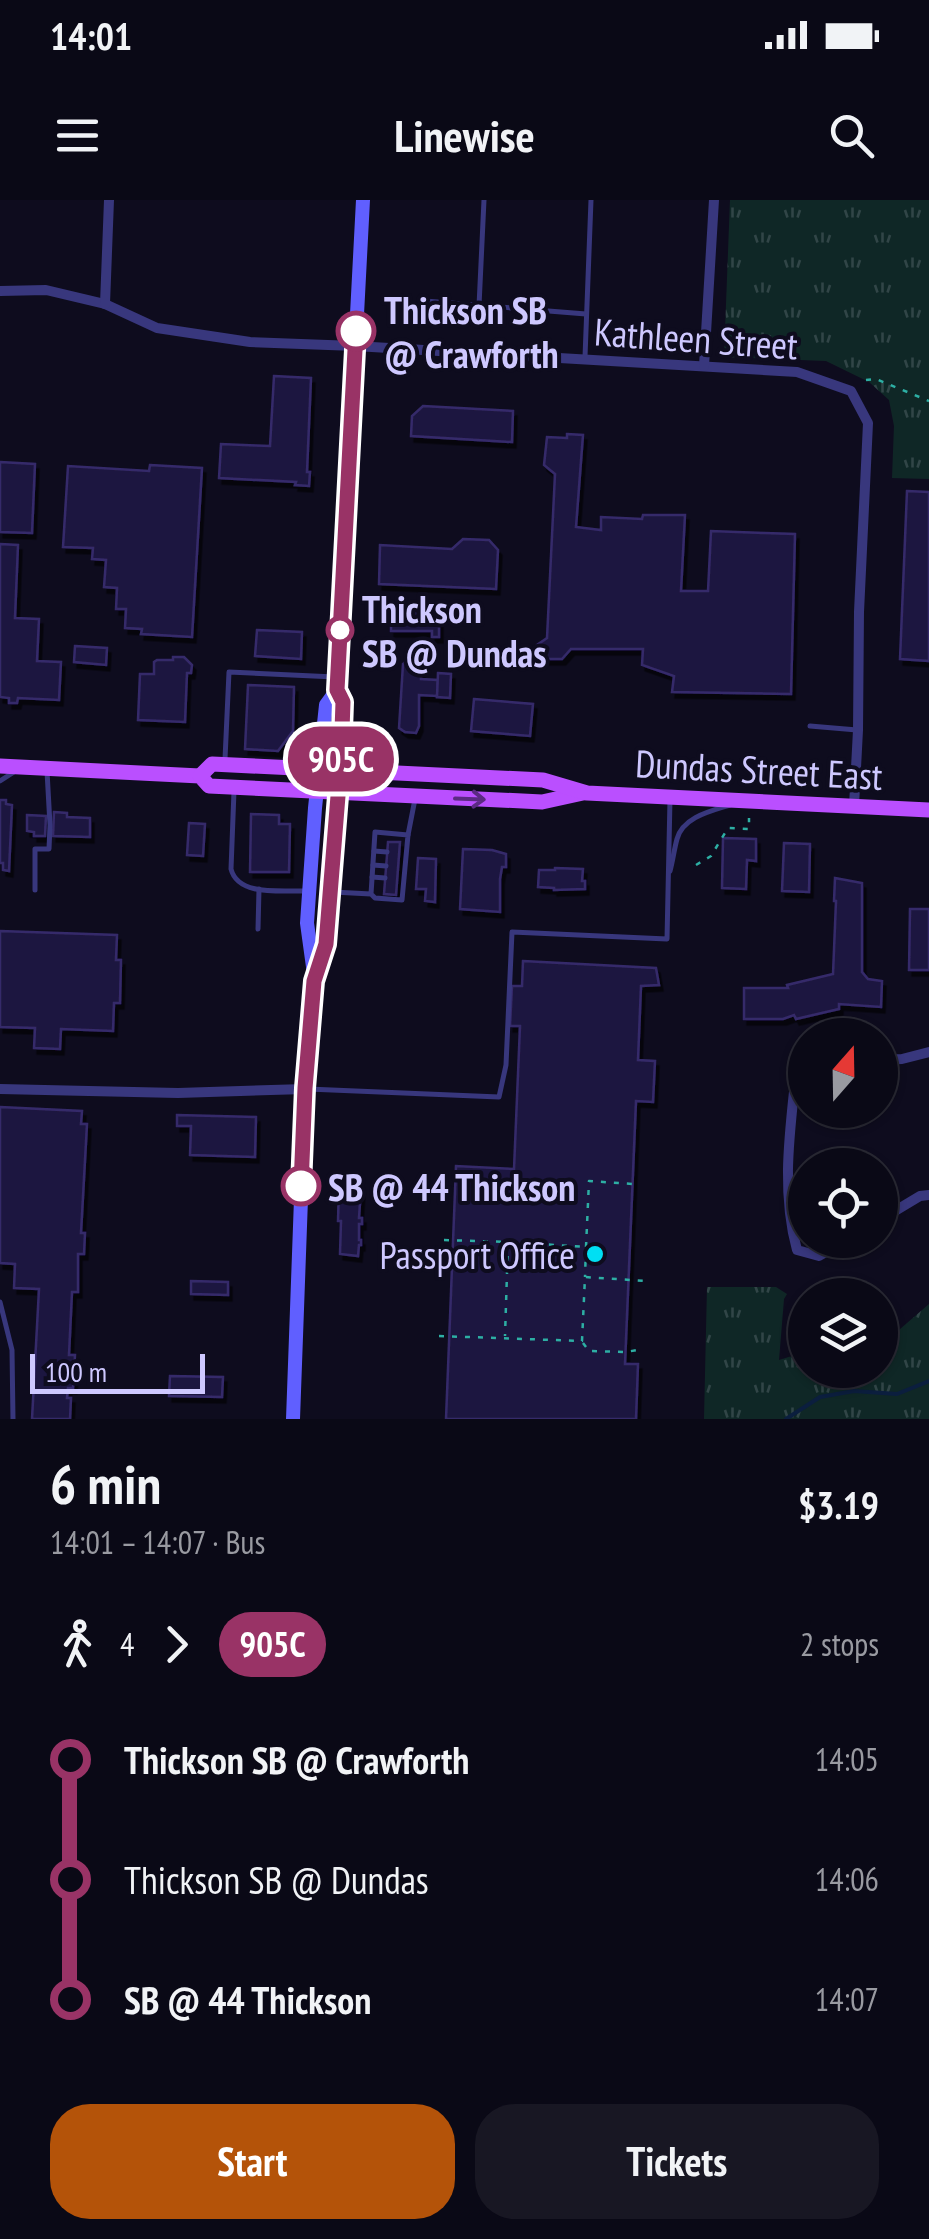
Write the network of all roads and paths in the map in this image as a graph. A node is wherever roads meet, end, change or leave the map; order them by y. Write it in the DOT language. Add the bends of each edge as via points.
graph roads {
  1 [pos="109,200"];
  2 [pos="363,200"];
  3 [pos="484,200"];
  4 [pos="591,200"];
  5 [pos="714,200"];
  6 [pos="0,292"];
  7 [pos="424,301"];
  8 [pos="104,304"];
  9 [pos="479,306"];
  10 [pos="586,314"];
  11 [pos="355,346"];
  12 [pos="584,360"];
  13 [pos="704,366"];
  14 [pos="866,380"];
  15 [pos="929,401"];
  16 [pos="338,683"];
  17 [pos="810,726"];
  18 [pos="858,730"];
  19 [pos="225,764"];
  20 [pos="0,766"];
  21 [pos="25,768"];
  22 [pos="47,768"];
  23 [pos="320,770"];
  24 [pos="340,771"];
  25 [pos="200,776"];
  26 [pos="0,781"];
  27 [pos="234,788"];
  28 [pos="317,791"];
  29 [pos="338,792"];
  30 [pos="586,792"];
  31 [pos="415,797"];
  32 [pos="670,797"];
  33 [pos="746,800"];
  34 [pos="854,806"];
  35 [pos="929,810"];
  36 [pos="749,818"];
  37 [pos="408,834"];
  38 [pos="374,851"];
  39 [pos="387,852"];
  40 [pos="373,865"];
  41 [pos="696,865"];
  42 [pos="386,866"];
  43 [pos="669,874"];
  44 [pos="372,878"];
  45 [pos="385,878"];
  46 [pos="260,889"];
  47 [pos="35,890"];
  48 [pos="310,891"];
  49 [pos="330,892"];
  50 [pos="372,894"];
  51 [pos="258,928"];
  52 [pos="314,981"];
  53 [pos="929,1052"];
  54 [pos="898,1059"];
  55 [pos="305,1088"];
  56 [pos="0,1089"];
  57 [pos="788,1155"];
  58 [pos="633,1184"];
  59 [pos="788,1185"];
  60 [pos="929,1195"];
  61 [pos="898,1209"];
  62 [pos="444,1240"];
  63 [pos="508,1242"];
  64 [pos="586,1247"];
  65 [pos="585,1277"];
  66 [pos="646,1282"];
  67 [pos="0,1302"];
  68 [pos="440,1336"];
  69 [pos="504,1338"];
  70 [pos="582,1342"];
  71 [pos="643,1349"];
  72 [pos="13,1419"];
  73 [pos="292,1419"];
  1 -- 8 [label="street"];
  2 -- 11 [label="main road"];
  3 -- 9 [label="lane"];
  4 -- 10 [label="lane"];
  5 -- 13 [label="street"];
  6 -- 8 [label="street, Kathleen Street" via="46,290"];
  7 -- 9 [label="lane"];
  8 -- 11 [label="street, Kathleen Street" via="157,328 250,342"];
  9 -- 10 [label="lane"];
  10 -- 12 [label="lane"];
  11 -- 12 [label="street, Kathleen Street"];
  11 -- 16 [label="main road"];
  12 -- 13 [label="street, Kathleen Street"];
  13 -- 18 [label="street, Kathleen Street" via="798,372 836,384 851,391 868,423"];
  14 -- 15 [label="path"];
  16 -- 19 [label="lane" via="228,672"];
  16 -- 23 [label="main road" via="326,705"];
  16 -- 24 [label="main road"];
  17 -- 18 [label="lane"];
  18 -- 34 [label="street, Kathleen Street"];
  19 -- 23 [label="main road, Dundas Street East"];
  19 -- 25 [label="main road, Dundas Street East" via="212,764"];
  20 -- 21 [label="main road, Dundas Street East"];
  21 -- 22 [label="main road, Dundas Street East"];
  21 -- 26 [label="lane"];
  22 -- 25 [label="main road, Dundas Street East"];
  22 -- 47 [label="lane" via="49,849 34,849"];
  23 -- 24 [label="main road, Dundas Street East"];
  23 -- 28 [label="main road"];
  24 -- 29 [label="main road"];
  24 -- 30 [label="main road, Dundas Street East" via="543,780"];
  25 -- 27 [label="main road, Dundas Street East" via="210,786"];
  27 -- 28 [label="main road, Dundas Street East"];
  27 -- 46 [label="lane" via="233,878"];
  28 -- 29 [label="main road, Dundas Street East"];
  28 -- 48 [label="main road"];
  29 -- 31 [label="main road, Dundas Street East"];
  29 -- 49 [label="main road"];
  31 -- 30 [label="main road, Dundas Street East, one-way" via="542,802"];
  30 -- 32 [label="main road, Dundas Street East"];
  31 -- 37 [label="lane"];
  32 -- 33 [label="main road, Dundas Street East"];
  32 -- 43 [label="lane"];
  33 -- 34 [label="main road, Dundas Street East"];
  33 -- 43 [label="lane" via="684,826"];
  34 -- 35 [label="main road, Dundas Street East"];
  36 -- 41 [label="path" via="749,829 728,828"];
  37 -- 38 [label="lane" via="375,832"];
  37 -- 50 [label="lane" via="402,900"];
  38 -- 39 [label="lane"];
  38 -- 40 [label="lane"];
  40 -- 42 [label="lane"];
  40 -- 44 [label="lane"];
  43 -- 55 [label="lane" via="667,939 512,932 499,1098"];
  44 -- 45 [label="lane"];
  44 -- 50 [label="lane"];
  46 -- 48 [label="lane"];
  46 -- 51 [label="lane"];
  48 -- 52 [label="main road"];
  49 -- 50 [label="lane"];
  49 -- 52 [label="main road" via="326,944"];
  52 -- 55 [label="main road"];
  53 -- 54 [label="street"];
  55 -- 56 [label="street"];
  55 -- 73 [label="main road"];
  57 -- 59 [label="street"];
  58 -- 64 [label="path" via="589,1181"];
  60 -- 61 [label="street"];
  62 -- 63 [label="path"];
  63 -- 64 [label="path"];
  63 -- 69 [label="path"];
  64 -- 65 [label="path"];
  65 -- 66 [label="path"];
  65 -- 70 [label="path"];
  67 -- 72 [label="lane" via="12,1350"];
  68 -- 69 [label="path"];
  69 -- 70 [label="path"];
  70 -- 71 [label="path" via="589,1351"];
}
